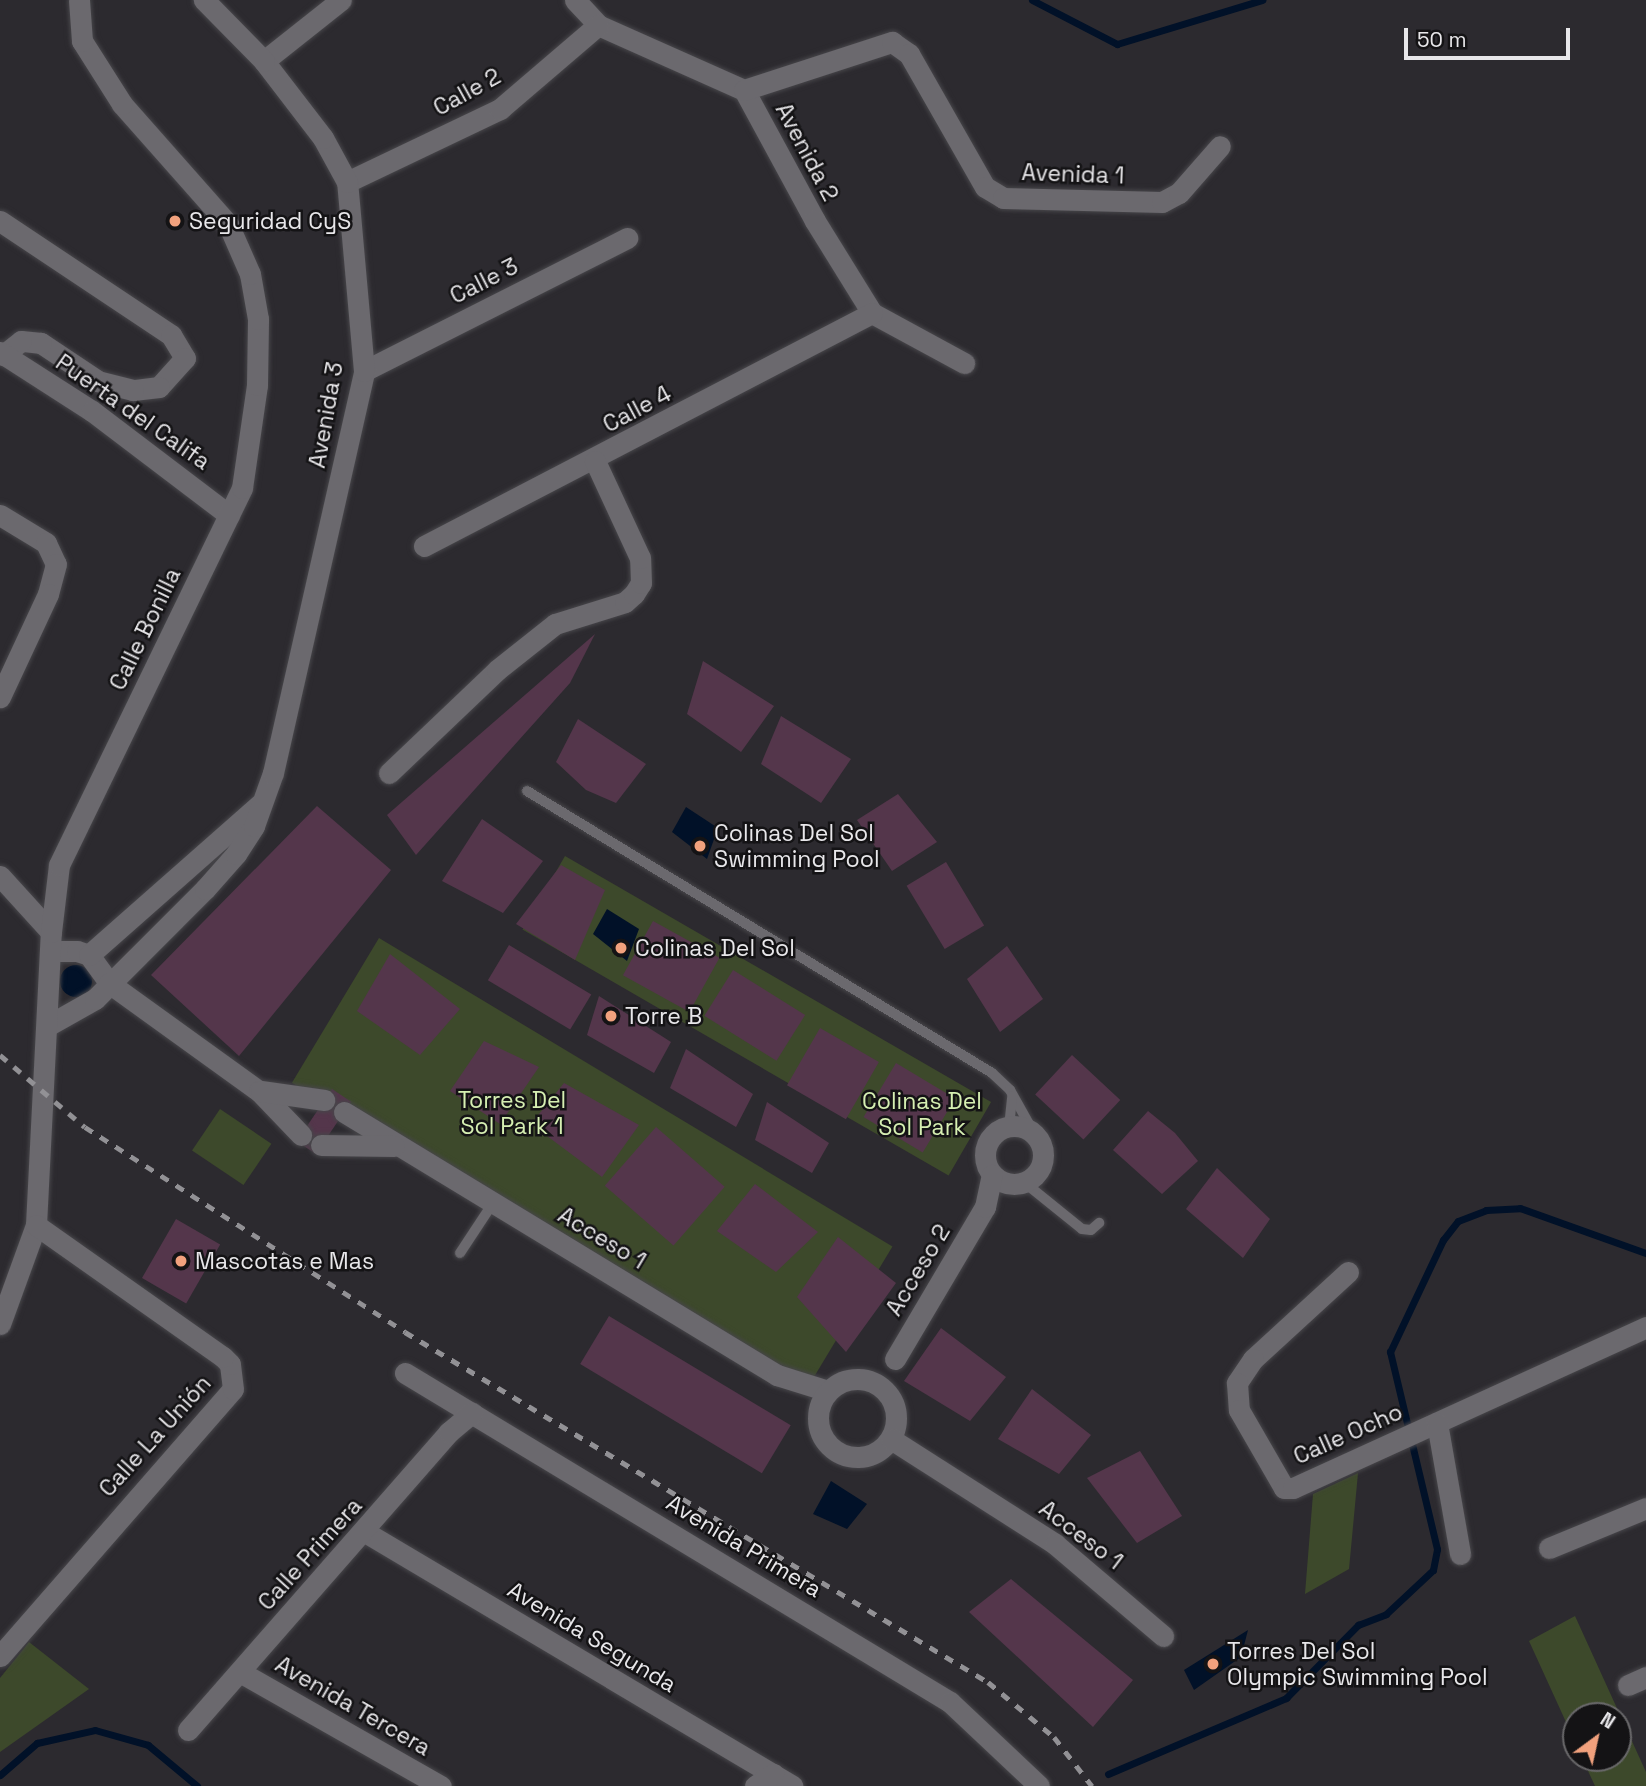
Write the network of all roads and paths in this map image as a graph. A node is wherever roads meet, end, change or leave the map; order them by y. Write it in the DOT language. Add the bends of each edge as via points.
graph roads {
  1 [pos="204,0"];
  2 [pos="341,0"];
  3 [pos="575,0"];
  4 [pos="76,4"];
  5 [pos="598,25"];
  6 [pos="264,61"];
  7 [pos="744,90"];
  8 [pos="1220,146"];
  9 [pos="347,182"];
  10 [pos="0,221"];
  11 [pos="627,238"];
  12 [pos="872,313"];
  13 [pos="2,354"];
  14 [pos="964,363"];
  15 [pos="363,372"];
  16 [pos="595,461"];
  17 [pos="0,515"];
  18 [pos="229,515"];
  19 [pos="424,546"];
  20 [pos="0,697"];
  21 [pos="389,772"];
  22 [pos="527,791"];
  23 [pos="267,798"];
  24 [pos="0,876"];
  25 [pos="51,942"];
  26 [pos="89,955"];
  27 [pos="109,983"];
  28 [pos="47,1026"];
  29 [pos="1010,1090"];
  30 [pos="258,1091"];
  31 [pos="324,1100"];
  32 [pos="344,1112"];
  33 [pos="1009,1127"];
  34 [pos="1034,1133"];
  35 [pos="300,1135"];
  36 [pos="321,1145"];
  37 [pos="400,1147"];
  38 [pos="992,1175"];
  39 [pos="1019,1184"];
  40 [pos="493,1203"];
  41 [pos="985,1207"];
  42 [pos="1099,1223"];
  43 [pos="36,1225"];
  44 [pos="460,1253"];
  45 [pos="1348,1272"];
  46 [pos="0,1324"];
  47 [pos="1644,1333"];
  48 [pos="895,1359"];
  49 [pos="405,1373"];
  50 [pos="778,1375"];
  51 [pos="865,1380"];
  52 [pos="828,1391"];
  53 [pos="889,1396"];
  54 [pos="472,1413"];
  55 [pos="817,1414"];
  56 [pos="1437,1423"];
  57 [pos="891,1439"];
  58 [pos="1646,1508"];
  59 [pos="365,1532"];
  60 [pos="1549,1548"];
  61 [pos="1460,1554"];
  62 [pos="1163,1636"];
  63 [pos="0,1656"];
  64 [pos="240,1672"];
  65 [pos="188,1730"];
  66 [pos="764,1780"];
  67 [pos="441,1786"];
  68 [pos="792,1786"];
  69 [pos="1039,1786"];
  1 -- 6 [label="street, Avenida 3"];
  2 -- 6 [label="street"];
  3 -- 5 [label="street, Avenida 2"];
  4 -- 18 [label="street, Calle Bonilla" via="82,41 121,104 210,199 228,224 250,274 258,318 257,386 243,488"];
  5 -- 7 [label="street, Avenida 2"];
  5 -- 9 [label="street, Calle 2" via="500,109"];
  6 -- 9 [label="street, Avenida 3" via="323,138"];
  7 -- 8 [label="street, Avenida 1" via="879,43 901,46 985,187 1003,198 1161,202 1179,193"];
  7 -- 12 [label="street, Avenida 2" via="815,221"];
  9 -- 15 [label="street, Avenida 3"];
  10 -- 13 [label="street, Puerta del Califa" via="171,335 185,358 159,387 133,390 98,381 41,343 21,341"];
  11 -- 15 [label="street, Calle 3"];
  12 -- 14 [label="street, Avenida 2"];
  12 -- 16 [label="street, Calle 4"];
  13 -- 18 [label="street, Puerta del Califa" via="92,411"];
  15 -- 23 [label="street, Avenida 3"];
  16 -- 19 [label="street, Calle 4"];
  16 -- 21 [label="street" via="640,558 641,583 634,594 625,602 555,624 497,670"];
  17 -- 20 [label="street" via="46,543 56,564 48,594"];
  18 -- 25 [label="street, Calle Bonilla" via="59,865"];
  22 -- 29 [label="lane" via="992,1073"];
  23 -- 26 [label="street"];
  23 -- 27 [label="street, Avenida 3" via="236,854"];
  24 -- 25 [label="street"];
  25 -- 26 [label="street"];
  25 -- 28 [label="street, Calle Bonilla"];
  26 -- 27 [label="street"];
  27 -- 28 [label="street, Avenida 3" via="95,999"];
  27 -- 30 [label="street"];
  28 -- 43 [label="street, Calle Bonilla"];
  29 -- 33 [label="lane" via="1013,1113"];
  29 -- 34 [label="lane"];
  30 -- 31 [label="street"];
  30 -- 35 [label="street"];
  32 -- 37 [label="street, Acceso 1"];
  33 -- 34 [label="street"];
  33 -- 38 [label="street, Acceso 2" via="988,1142 986,1164"];
  34 -- 39 [label="street, Acceso 2" via="1042,1149 1042,1165"];
  36 -- 37 [label="street, Acceso 1"];
  37 -- 40 [label="street, Acceso 1"];
  38 -- 39 [label="street"];
  38 -- 41 [label="street, Acceso 2"];
  39 -- 41 [label="street, Acceso 2"];
  39 -- 42 [label="lane" via="1082,1229 1091,1230"];
  40 -- 44 [label="lane"];
  40 -- 50 [label="street, Acceso 1"];
  41 -- 48 [label="street, Acceso 2"];
  43 -- 46 [label="street, Calle Bonilla"];
  43 -- 63 [label="street, Calle La Unión" via="223,1357 230,1364 233,1389"];
  45 -- 56 [label="street, Calle Ocho" via="1245,1369 1234,1395 1284,1488 1293,1488"];
  47 -- 56 [label="street, Calle Ocho"];
  48 -- 51 [label="street, Acceso 2"];
  48 -- 53 [label="street, Acceso 2"];
  49 -- 54 [label="street, Avenida Primera"];
  50 -- 52 [label="street, Acceso 1"];
  50 -- 55 [label="street, Acceso 1"];
  51 -- 52 [label="street" via="852,1379"];
  51 -- 53 [label="street"];
  52 -- 55 [label="street"];
  53 -- 57 [label="street" via="895,1409"];
  54 -- 59 [label="street, Calle Primera" via="449,1432"];
  54 -- 69 [label="street, Avenida Primera" via="950,1702"];
  55 -- 57 [label="street, Acceso 1" via="822,1437 850,1457 873,1454"];
  56 -- 61 [label="street"];
  57 -- 62 [label="street, Acceso 1" via="1055,1544"];
  58 -- 60 [label="street"];
  59 -- 64 [label="street, Calle Primera"];
  59 -- 66 [label="street, Avenida Segunda"];
  64 -- 65 [label="street, Calle Primera"];
  64 -- 67 [label="street, Avenida Tercera"];
  66 -- 68 [label="street, Avenida Segunda"];
}
